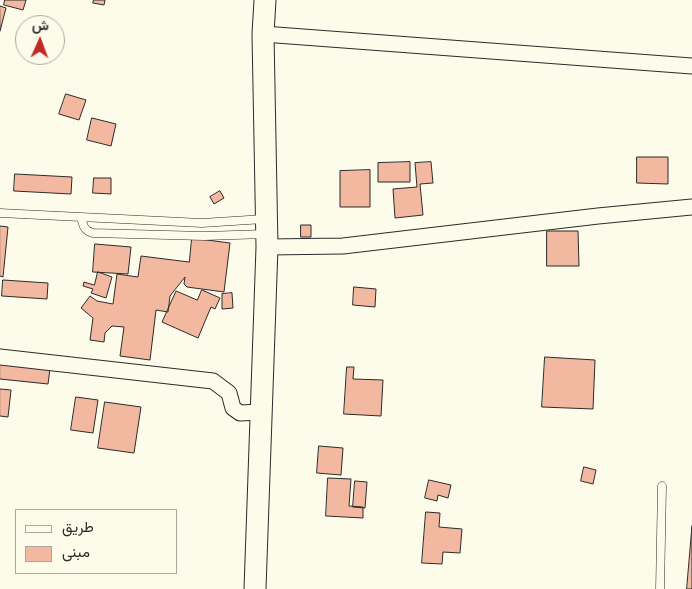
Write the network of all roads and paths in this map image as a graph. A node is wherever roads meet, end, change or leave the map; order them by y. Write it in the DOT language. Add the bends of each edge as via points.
graph roads {
  1 [pos="265,0"];
  2 [pos="263,34"];
  3 [pos="692,66"];
  4 [pos="692,207"];
  5 [pos="0,213"];
  6 [pos="81,217"];
  7 [pos="266,234"];
  8 [pos="0,357"];
  9 [pos="261,412"];
  10 [pos="662,486"];
  11 [pos="255,589"];
  12 [pos="660,589"];
  1 -- 2 [label="main road"];
  2 -- 3 [label="street"];
  2 -- 7 [label="main road"];
  4 -- 7 [label="street" via="343,246"];
  5 -- 6 [label="lane"];
  6 -- 7 [label="lane" via="202,223"];
  6 -- 7 [label="lane" via="87,232 93,234"];
  7 -- 9 [label="main road"];
  8 -- 9 [label="street" via="213,381 229,393 232,408 240,413"];
  9 -- 11 [label="main road"];
  10 -- 12 [label="lane"];
}
